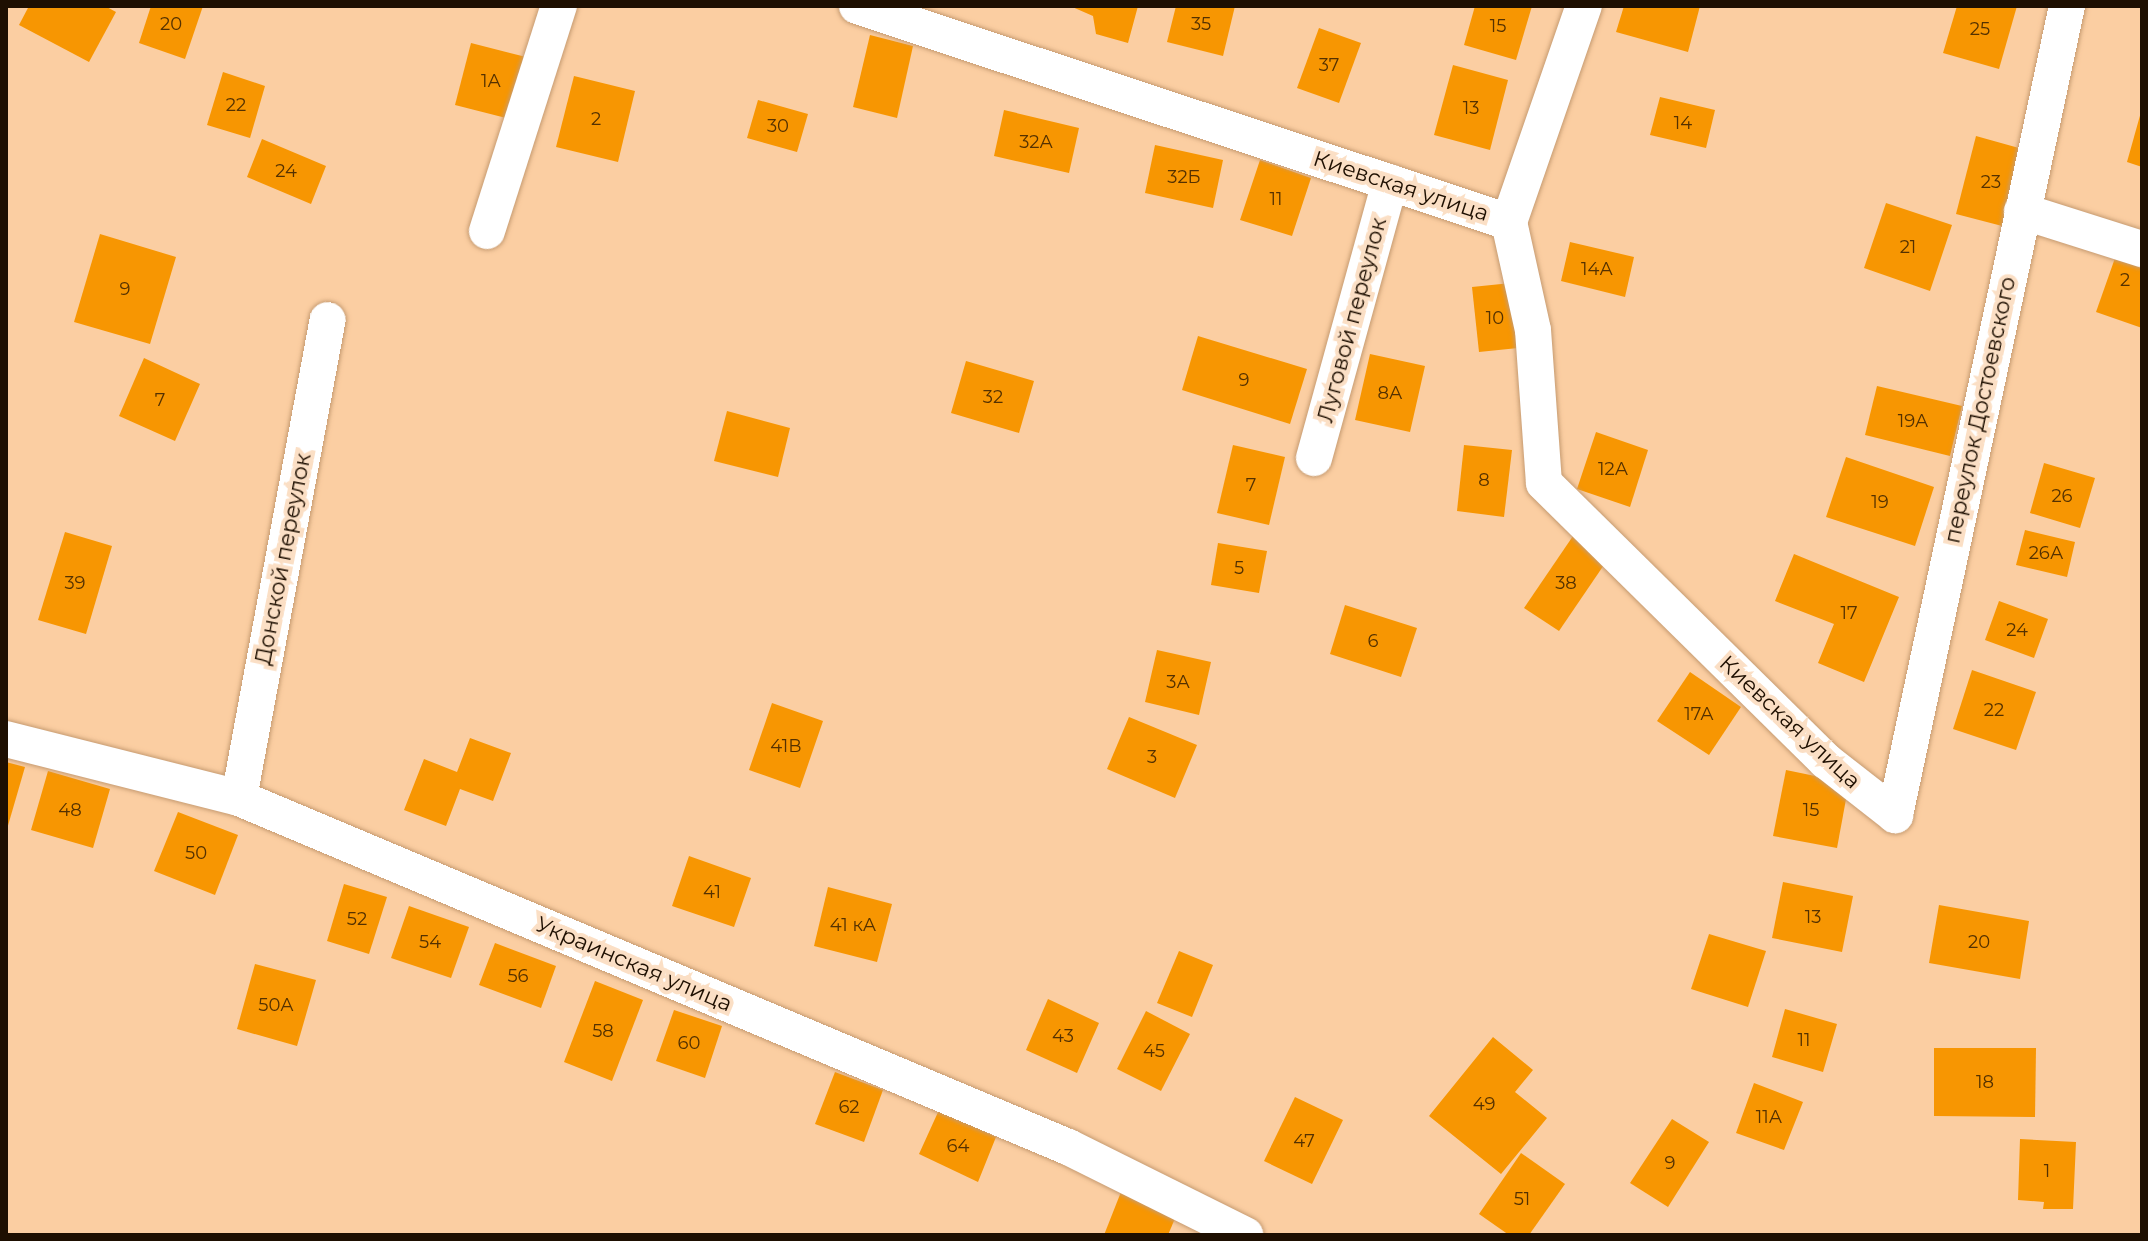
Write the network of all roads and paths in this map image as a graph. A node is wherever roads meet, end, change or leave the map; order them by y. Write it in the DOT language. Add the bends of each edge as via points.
graph roads {
  1 [pos="559,6"];
  2 [pos="857,6"];
  3 [pos="1584,6"];
  4 [pos="2067,6"];
  5 [pos="1390,182"];
  6 [pos="2022,211"];
  7 [pos="1509,222"];
  8 [pos="487,231"];
  9 [pos="2142,249"];
  10 [pos="328,320"];
  11 [pos="1314,458"];
  12 [pos="6,739"];
  13 [pos="239,798"];
  14 [pos="1895,815"];
  15 [pos="1245,1235"];
  1 -- 8 [label="street"];
  2 -- 5 [label="street, Киевская улица"];
  3 -- 7 [label="street"];
  4 -- 6 [label="street, переулок Достоевского"];
  5 -- 7 [label="street, Киевская улица"];
  5 -- 11 [label="street, Луговой переулок"];
  6 -- 9 [label="street"];
  6 -- 14 [label="street, переулок Достоевского"];
  7 -- 14 [label="street, Киевская улица" via="1533,330 1544,483 1826,761"];
  10 -- 13 [label="street, Донской переулок"];
  12 -- 13 [label="street, Украинская улица"];
  13 -- 15 [label="street, Украинская улица" via="1068,1147"];
}
